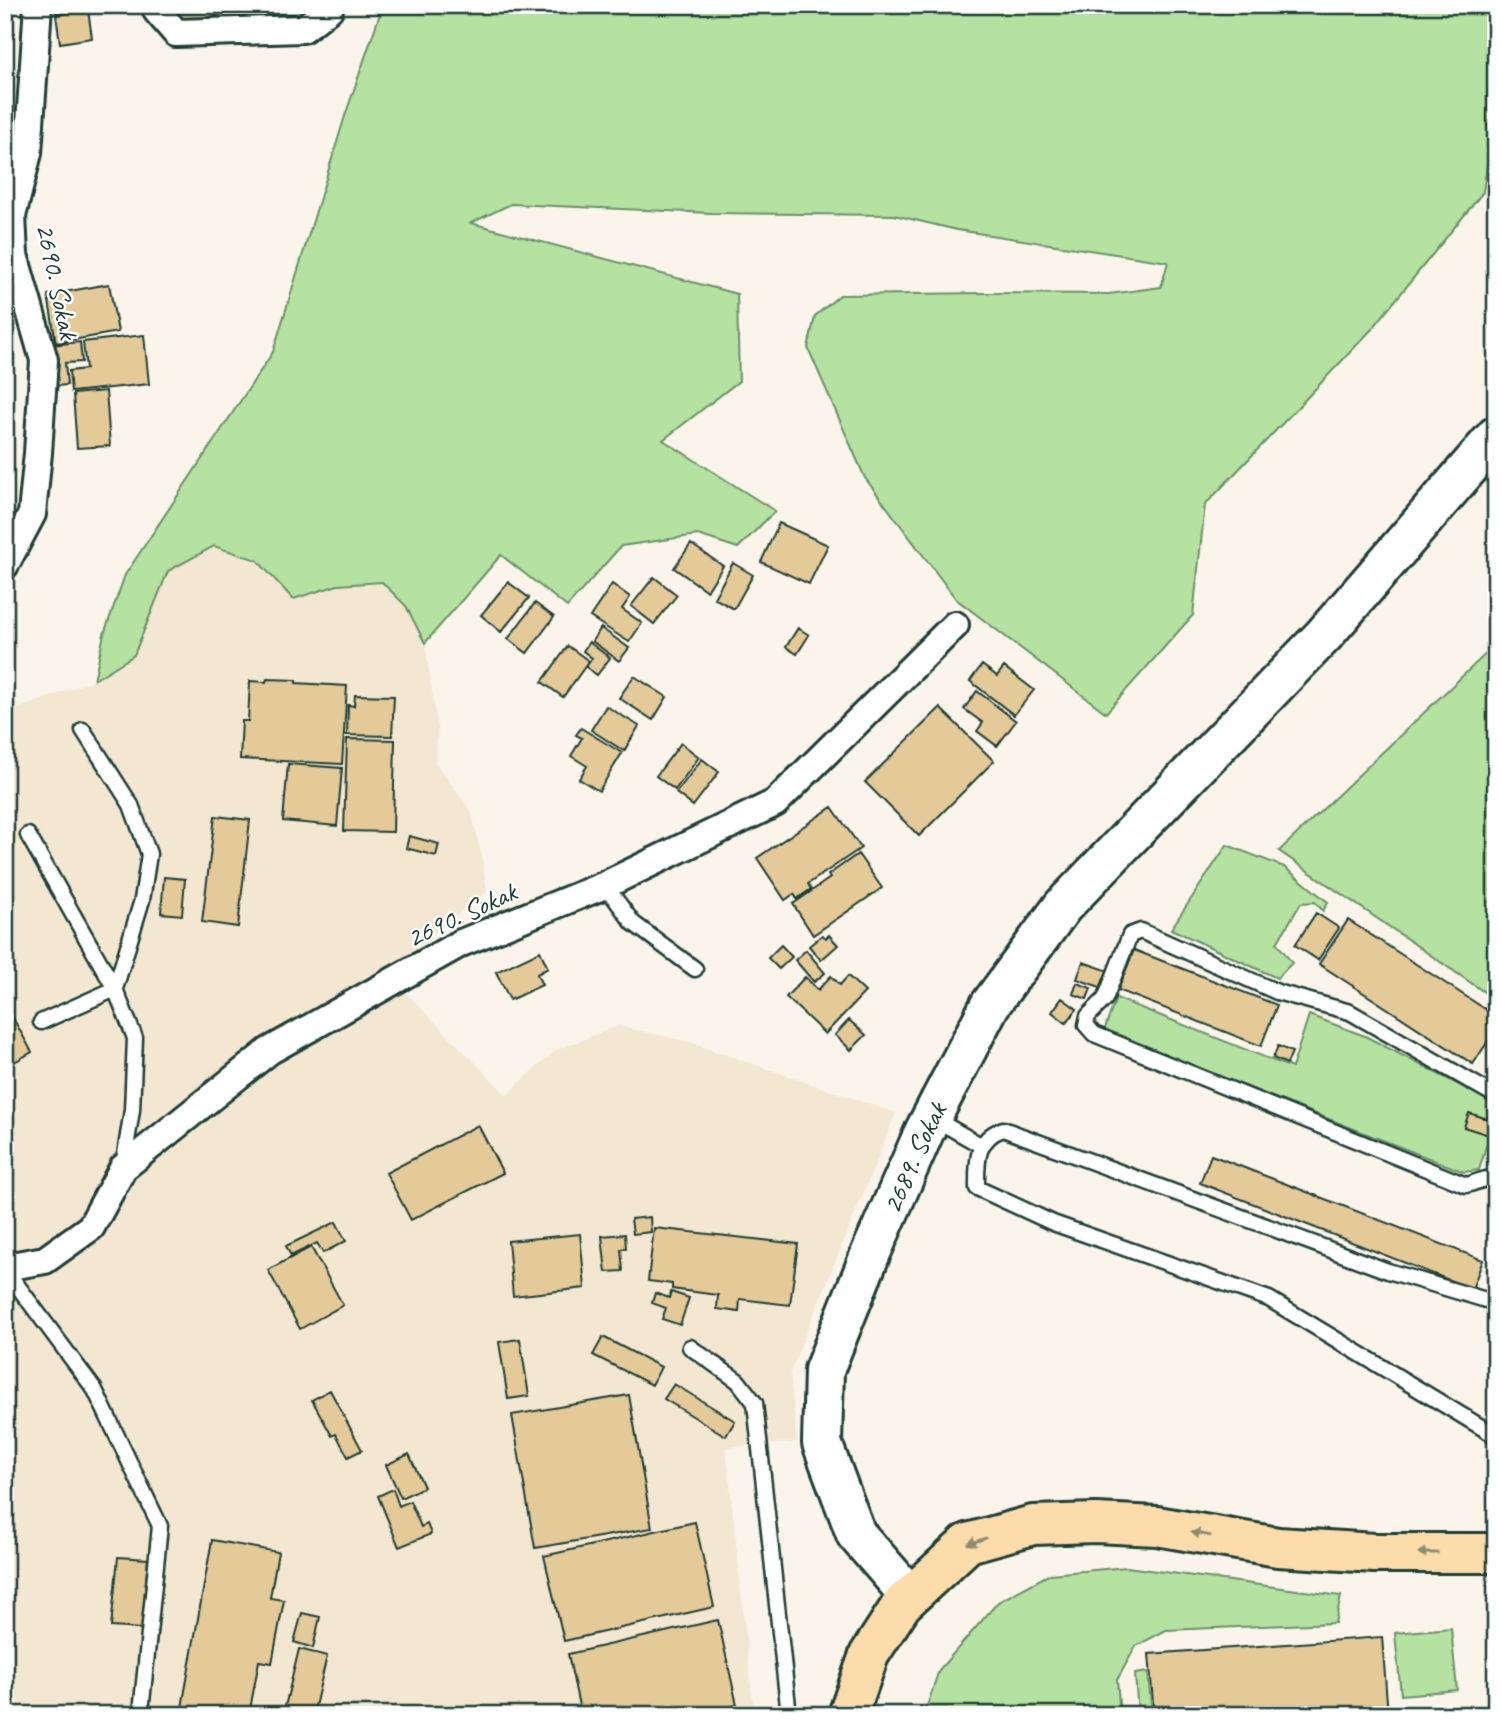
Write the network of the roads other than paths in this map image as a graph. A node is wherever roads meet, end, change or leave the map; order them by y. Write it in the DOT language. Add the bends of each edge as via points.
graph roads {
  1 [pos="38,5"];
  2 [pos="155,5"];
  3 [pos="329,9"];
  4 [pos="9,216"];
  5 [pos="1496,436"];
  6 [pos="5,565"];
  7 [pos="955,625"];
  8 [pos="83,730"];
  9 [pos="28,835"];
  10 [pos="605,886"];
  11 [pos="695,969"];
  12 [pos="114,989"];
  13 [pos="41,1022"];
  14 [pos="1496,1096"];
  15 [pos="931,1117"];
  16 [pos="982,1146"];
  17 [pos="122,1168"];
  18 [pos="1496,1178"];
  19 [pos="5,1268"];
  20 [pos="1496,1303"];
  21 [pos="690,1347"];
  22 [pos="1496,1436"];
  23 [pos="1496,1553"];
  24 [pos="910,1596"];
  25 [pos="141,1713"];
  26 [pos="789,1715"];
  27 [pos="848,1715"];
  1 -- 4 [label="street, 2690. Sokak" via="28,153"];
  2 -- 3 [label="street" via="176,33 303,29"];
  4 -- 6 [label="street, 2690. Sokak" via="14,255 44,360 32,514"];
  5 -- 15 [label="main road, 2689. Sokak" via="1324,635 1063,906 990,1005"];
  7 -- 10 [label="street, 2690. Sokak" via="775,803"];
  8 -- 12 [label="lane" via="131,805 149,854 142,900"];
  9 -- 12 [label="lane"];
  10 -- 11 [label="lane" via="633,923"];
  10 -- 17 [label="street, 2690. Sokak" via="461,943 270,1051"];
  12 -- 13 [label="lane"];
  12 -- 17 [label="lane" via="135,1038 132,1110"];
  14 -- 18 [label="lane" via="1350,1012 1277,992 1141,931 1130,935 1105,999 1088,1016 1086,1025 1094,1034 1466,1185"];
  15 -- 16 [label="lane"];
  15 -- 24 [label="main road, 2689. Sokak" via="824,1370 822,1443 856,1534"];
  16 -- 20 [label="lane" via="990,1133 1003,1129 1023,1134 1388,1270"];
  16 -- 22 [label="lane" via="977,1188 1053,1223 1269,1299"];
  17 -- 19 [label="street, 2690. Sokak" via="91,1227 45,1261"];
  19 -- 25 [label="lane" via="95,1390 160,1526"];
  21 -- 26 [label="lane" via="738,1381 755,1404"];
  23 -- 24 [label="main road, one-way" via="1375,1553 1278,1547 1157,1526 1033,1525 968,1543"];
  24 -- 27 [label="main road" via="869,1655"];
}
